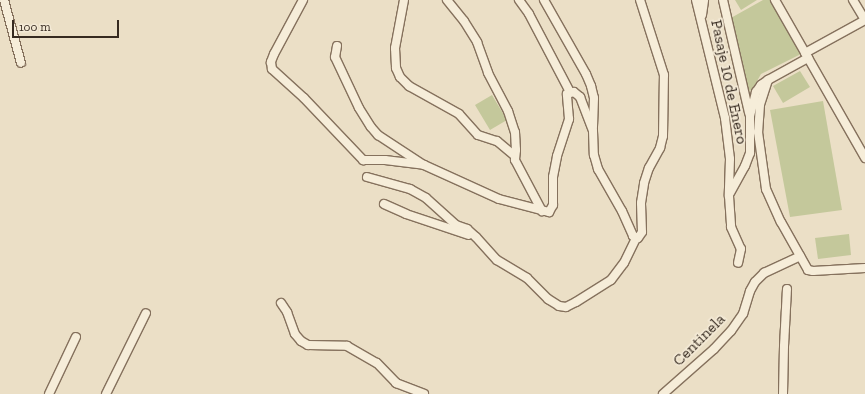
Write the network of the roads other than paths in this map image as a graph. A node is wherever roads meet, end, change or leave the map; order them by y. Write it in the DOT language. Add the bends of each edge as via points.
graph roads {
  1 [pos="4,0"];
  2 [pos="303,0"];
  3 [pos="404,0"];
  4 [pos="447,0"];
  5 [pos="519,0"];
  6 [pos="544,0"];
  7 [pos="640,0"];
  8 [pos="696,0"];
  9 [pos="704,0"];
  10 [pos="723,0"];
  11 [pos="775,0"];
  12 [pos="853,0"];
  13 [pos="702,20"];
  14 [pos="865,20"];
  15 [pos="337,46"];
  16 [pos="806,55"];
  17 [pos="21,63"];
  18 [pos="768,80"];
  19 [pos="570,92"];
  20 [pos="750,116"];
  21 [pos="593,131"];
  22 [pos="864,154"];
  23 [pos="515,156"];
  24 [pos="424,165"];
  25 [pos="367,177"];
  26 [pos="728,196"];
  27 [pos="384,204"];
  28 [pos="542,211"];
  29 [pos="476,237"];
  30 [pos="636,238"];
  31 [pos="800,256"];
  32 [pos="738,263"];
  33 [pos="865,268"];
  34 [pos="787,289"];
  35 [pos="281,303"];
  36 [pos="146,313"];
  37 [pos="76,337"];
  38 [pos="49,394"];
  39 [pos="106,394"];
  40 [pos="424,394"];
  41 [pos="663,394"];
  42 [pos="783,394"];
  1 -- 17 [label="street"];
  2 -- 24 [label="street" via="274,54 272,69 304,98 362,160"];
  3 -- 23 [label="street" via="394,48 396,68 400,77 415,89 459,114 478,134 496,140"];
  4 -- 23 [label="street" via="477,42 488,74 508,111 515,132"];
  5 -- 19 [label="street"];
  6 -- 21 [label="street" via="591,86 594,104"];
  7 -- 30 [label="street" via="664,75 663,136 644,183 640,203 642,232 641,236"];
  8 -- 13 [label="street, Pasaje 10 de Enero"];
  9 -- 13 [label="street"];
  10 -- 20 [label="street"];
  11 -- 16 [label="street"];
  12 -- 14 [label="street"];
  13 -- 26 [label="street, Pasaje 10 de Enero" via="725,118 730,160"];
  14 -- 16 [label="street"];
  15 -- 24 [label="street" via="335,57 371,127 378,136"];
  16 -- 18 [label="street"];
  16 -- 22 [label="street"];
  18 -- 20 [label="street" via="756,92"];
  18 -- 31 [label="street" via="760,105 758,132 766,189"];
  19 -- 21 [label="street" via="580,97"];
  19 -- 28 [label="street" via="567,94 569,119 553,177 553,205 549,212"];
  20 -- 26 [label="street" via="750,153"];
  21 -- 30 [label="street" via="594,155 598,169"];
  23 -- 28 [label="street" via="514,160"];
  24 -- 28 [label="street" via="499,199"];
  25 -- 29 [label="street" via="410,189 426,198 456,225 467,229"];
  26 -- 32 [label="street, Pasaje 10 de Enero" via="731,227 741,249"];
  27 -- 29 [label="street"];
  29 -- 30 [label="street" via="497,260 527,278 553,303 566,307 592,294 610,280 624,263"];
  31 -- 33 [label="street" via="808,270 813,271"];
  31 -- 41 [label="street, Centinela" via="764,273 755,282 743,314 731,331 714,350"];
  34 -- 42 [label="street"];
  35 -- 40 [label="street" via="295,334 301,341 308,345 347,346 377,363 396,383"];
  36 -- 39 [label="street"];
  37 -- 38 [label="street"];
}
